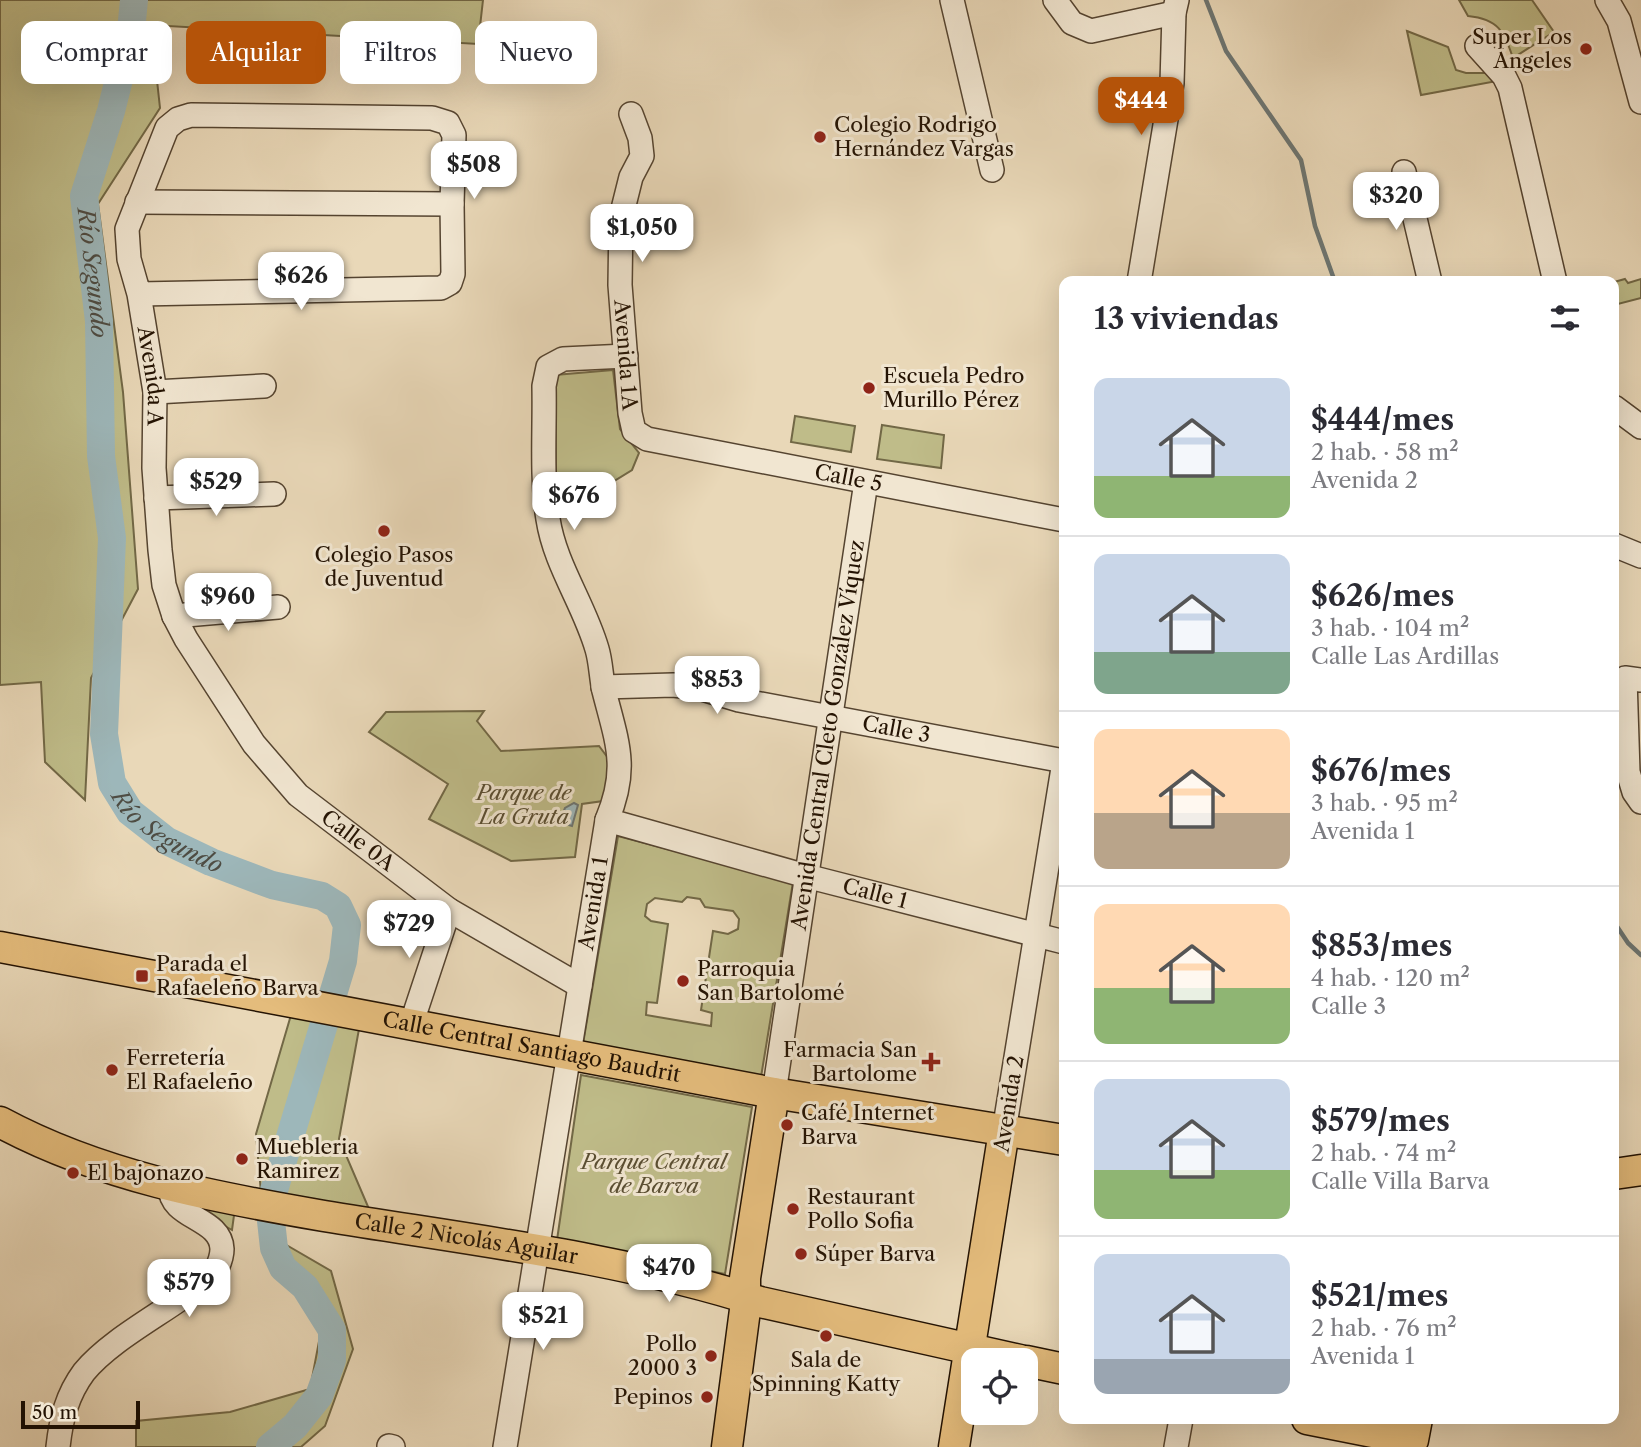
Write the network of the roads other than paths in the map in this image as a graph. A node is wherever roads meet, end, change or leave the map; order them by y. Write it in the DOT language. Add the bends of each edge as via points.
graph roads {
  1 [pos="952,0"];
  2 [pos="1055,0"];
  3 [pos="1607,0"];
  4 [pos="1175,7"];
  5 [pos="1630,18"];
  6 [pos="1477,46"];
  7 [pos="1641,102"];
  8 [pos="631,114"];
  9 [pos="992,170"];
  10 [pos="1404,172"];
  11 [pos="137,202"];
  12 [pos="452,204"];
  13 [pos="1140,276"];
  14 [pos="1429,276"];
  15 [pos="1554,276"];
  16 [pos="139,294"];
  17 [pos="626,356"];
  18 [pos="264,386"];
  19 [pos="155,392"];
  20 [pos="1619,411"];
  21 [pos="1641,427"];
  22 [pos="635,431"];
  23 [pos="866,482"];
  24 [pos="274,494"];
  25 [pos="156,498"];
  26 [pos="1059,519"];
  27 [pos="1619,547"];
  28 [pos="1641,556"];
  29 [pos="278,607"];
  30 [pos="174,616"];
  31 [pos="1633,679"];
  32 [pos="603,687"];
  33 [pos="832,718"];
  34 [pos="1059,760"];
  35 [pos="286,779"];
  36 [pos="1059,792"];
  37 [pos="1641,802"];
  38 [pos="607,820"];
  39 [pos="806,876"];
  40 [pos="449,910"];
  41 [pos="1036,935"];
  42 [pos="1059,941"];
  43 [pos="0,947"];
  44 [pos="580,986"];
  45 [pos="411,1025"];
  46 [pos="568,1054"];
  47 [pos="774,1093"];
  48 [pos="0,1122"];
  49 [pos="1004,1131"];
  50 [pos="1059,1139"];
  51 [pos="1641,1170"];
  52 [pos="1619,1173"];
  53 [pos="170,1187"];
  54 [pos="537,1251"];
  55 [pos="745,1297"];
  56 [pos="966,1348"];
  57 [pos="970,1348"];
  58 [pos="1038,1364"];
  59 [pos="1059,1368"];
  60 [pos="961,1404"];
  61 [pos="1180,1424"];
  62 [pos="1340,1424"];
  63 [pos="1414,1435"];
  64 [pos="58,1447"];
  65 [pos="505,1447"];
  66 [pos="727,1447"];
  67 [pos="954,1447"];
  68 [pos="1176,1447"];
  1 -- 9 [label="street"];
  2 -- 4 [label="street" via="1072,23 1091,31"];
  3 -- 5 [label="street"];
  4 -- 13 [label="street" via="1172,83"];
  5 -- 7 [label="street"];
  6 -- 15 [label="street" via="1510,88"];
  8 -- 17 [label="street, Avenida 1A" via="642,156 631,177 621,218"];
  10 -- 14 [label="street"];
  11 -- 12 [label="street"];
  11 -- 12 [label="street, Avenida A" via="167,128 191,115 432,118 448,123 454,135"];
  11 -- 16 [label="street, Avenida A" via="127,229"];
  12 -- 16 [label="street" via="453,274 450,284 441,288"];
  16 -- 19 [label="street, Avenida A"];
  17 -- 22 [label="street, Avenida 1A"];
  17 -- 32 [label="street, Avenida 1" via="563,359 548,368 544,386 548,519 597,649"];
  18 -- 19 [label="street"];
  19 -- 25 [label="street, Avenida A"];
  20 -- 21 [label="street"];
  22 -- 23 [label="street, Calle 5" via="647,439"];
  23 -- 26 [label="street, Calle 5"];
  23 -- 33 [label="street, Avenida Central Cleto González Víquez"];
  24 -- 25 [label="street"];
  25 -- 30 [label="street, Avenida A" via="164,585"];
  27 -- 28 [label="street"];
  29 -- 30 [label="street"];
  30 -- 35 [label="street, Avenida A" via="247,732"];
  31 -- 37 [label="street" via="1628,772"];
  32 -- 33 [label="street, Calle 3" via="699,688"];
  32 -- 38 [label="street, Avenida 1" via="621,776"];
  33 -- 34 [label="street, Calle 3"];
  33 -- 39 [label="street, Avenida Central Cleto González Víquez"];
  35 -- 40 [label="street, Calle 0A" via="298,795"];
  36 -- 41 [label="street, Avenida 2"];
  38 -- 39 [label="street, Calle 1"];
  38 -- 44 [label="street, Avenida 1"];
  39 -- 41 [label="street, Calle 1"];
  39 -- 47 [label="street, Avenida Central Cleto González Víquez"];
  40 -- 44 [label="street, Calle 0A"];
  40 -- 45 [label="street"];
  41 -- 42 [label="street, Calle 1"];
  41 -- 49 [label="street, Avenida 2"];
  43 -- 45 [label="main road, Calle Central Santiago Baudrit"];
  44 -- 46 [label="street, Avenida 1"];
  45 -- 46 [label="main road, Calle Central Santiago Baudrit"];
  46 -- 47 [label="main road, Calle Central Santiago Baudrit"];
  46 -- 54 [label="street, Avenida 1"];
  47 -- 49 [label="main road, Calle Central Santiago Baudrit"];
  47 -- 55 [label="main road, Avenida Central Cleto González Víquez"];
  48 -- 53 [label="main road, Calle 2 Nicolás Aguilar" via="69,1153"];
  49 -- 50 [label="main road, Calle Central Santiago Baudrit"];
  49 -- 57 [label="main road, Avenida 2"];
  51 -- 52 [label="main road"];
  53 -- 54 [label="main road, Calle 2 Nicolás Aguilar"];
  53 -- 64 [label="street" via="175,1205 217,1235 220,1261 207,1279 87,1369 69,1397"];
  54 -- 55 [label="main road, Calle 2 Nicolás Aguilar"];
  54 -- 65 [label="street, Avenida 1"];
  55 -- 56 [label="main road, Calle 2 Nicolás Aguilar"];
  55 -- 66 [label="main road, Avenida Central Cleto González Víquez"];
  58 -- 59 [label="main road"];
  60 -- 67 [label="main road, Avenida 2"];
  61 -- 68 [label="street"];
  62 -- 63 [label="main road"];
}
